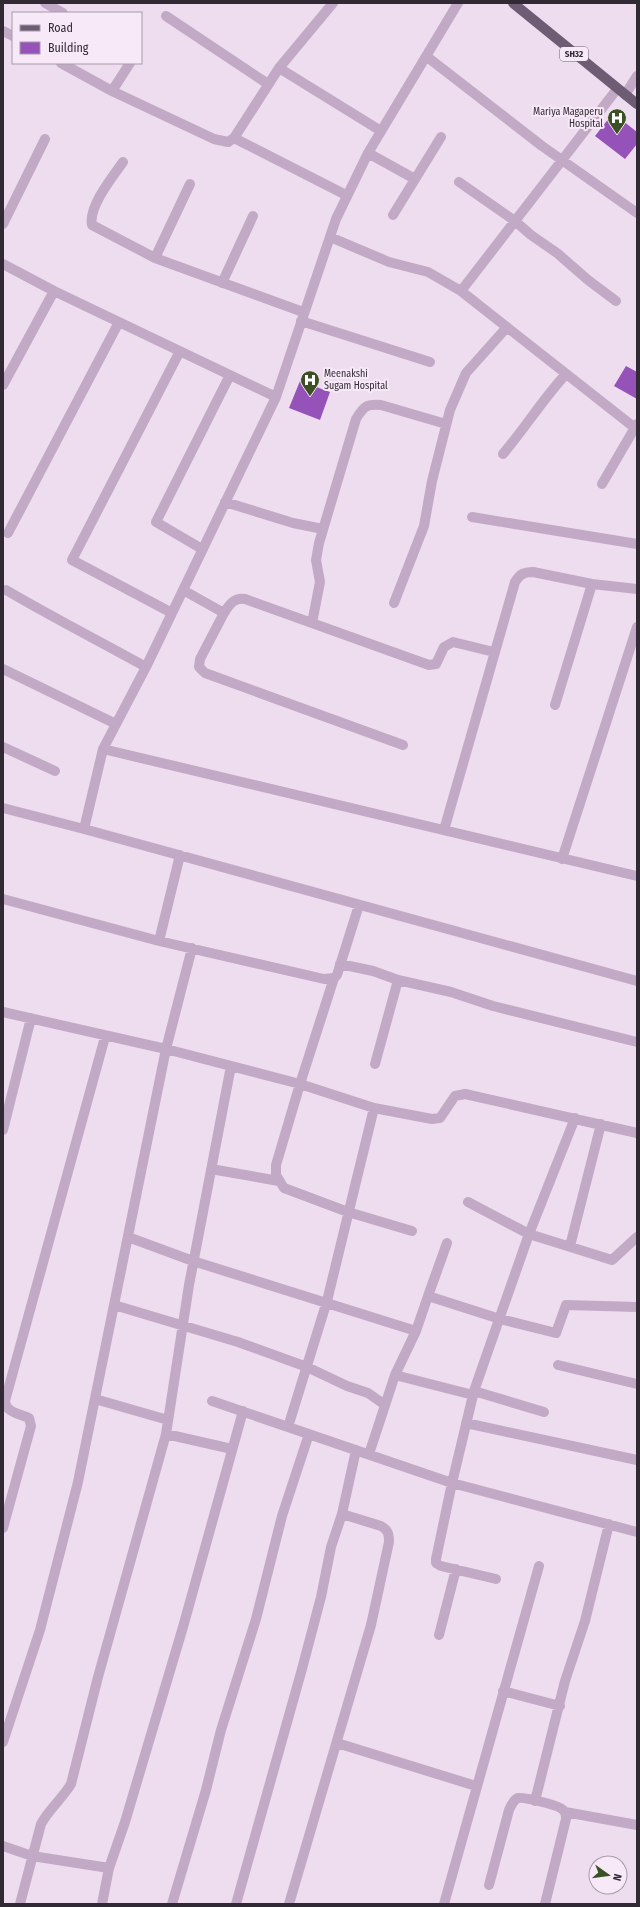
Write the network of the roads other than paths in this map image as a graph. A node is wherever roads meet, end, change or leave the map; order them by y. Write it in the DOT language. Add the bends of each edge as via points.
graph roads {
  1 [pos="45,3"];
  2 [pos="332,3"];
  3 [pos="458,3"];
  4 [pos="513,3"];
  5 [pos="61,12"];
  6 [pos="166,16"];
  7 [pos="3,31"];
  8 [pos="12,36"];
  9 [pos="426,56"];
  10 [pos="63,64"];
  11 [pos="130,64"];
  12 [pos="279,68"];
  13 [pos="637,76"];
  14 [pos="268,84"];
  15 [pos="621,92"];
  16 [pos="121,95"];
  17 [pos="637,104"];
  18 [pos="381,131"];
  19 [pos="441,137"];
  20 [pos="234,138"];
  21 [pos="45,139"];
  22 [pos="368,153"];
  23 [pos="563,159"];
  24 [pos="123,162"];
  25 [pos="416,179"];
  26 [pos="459,182"];
  27 [pos="190,184"];
  28 [pos="346,195"];
  29 [pos="637,212"];
  30 [pos="393,215"];
  31 [pos="253,216"];
  32 [pos="516,221"];
  33 [pos="3,224"];
  34 [pos="330,237"];
  35 [pos="155,258"];
  36 [pos="8,266"];
  37 [pos="222,283"];
  38 [pos="54,291"];
  39 [pos="461,291"];
  40 [pos="616,301"];
  41 [pos="302,316"];
  42 [pos="119,322"];
  43 [pos="507,327"];
  44 [pos="180,352"];
  45 [pos="430,362"];
  46 [pos="566,374"];
  47 [pos="230,375"];
  48 [pos="3,385"];
  49 [pos="276,397"];
  50 [pos="446,424"];
  51 [pos="636,426"];
  52 [pos="503,454"];
  53 [pos="602,484"];
  54 [pos="225,502"];
  55 [pos="472,517"];
  56 [pos="323,529"];
  57 [pos="8,533"];
  58 [pos="637,544"];
  59 [pos="202,549"];
  60 [pos="592,584"];
  61 [pos="637,588"];
  62 [pos="6,590"];
  63 [pos="183,590"];
  64 [pos="394,603"];
  65 [pos="172,613"];
  66 [pos="224,613"];
  67 [pos="312,623"];
  68 [pos="637,627"];
  69 [pos="494,652"];
  70 [pos="146,667"];
  71 [pos="3,669"];
  72 [pos="555,705"];
  73 [pos="116,724"];
  74 [pos="403,745"];
  75 [pos="3,747"];
  76 [pos="103,749"];
  77 [pos="55,771"];
  78 [pos="3,808"];
  79 [pos="84,829"];
  80 [pos="444,830"];
  81 [pos="180,855"];
  82 [pos="562,858"];
  83 [pos="637,876"];
  84 [pos="4,902"];
  85 [pos="359,905"];
  86 [pos="159,941"];
  87 [pos="192,948"];
  88 [pos="340,964"];
  89 [pos="334,978"];
  90 [pos="398,980"];
  91 [pos="637,981"];
  92 [pos="3,1012"];
  93 [pos="31,1018"];
  94 [pos="105,1037"];
  95 [pos="637,1042"];
  96 [pos="166,1049"];
  97 [pos="374,1064"];
  98 [pos="231,1066"];
  99 [pos="300,1084"];
  100 [pos="374,1108"];
  101 [pos="576,1118"];
  102 [pos="601,1124"];
  103 [pos="3,1130"];
  104 [pos="637,1132"];
  105 [pos="211,1169"];
  106 [pos="279,1181"];
  107 [pos="468,1202"];
  108 [pos="348,1212"];
  109 [pos="412,1231"];
  110 [pos="529,1234"];
  111 [pos="128,1237"];
  112 [pos="637,1238"];
  113 [pos="448,1244"];
  114 [pos="570,1246"];
  115 [pos="193,1261"];
  116 [pos="428,1296"];
  117 [pos="327,1301"];
  118 [pos="114,1305"];
  119 [pos="637,1307"];
  120 [pos="500,1319"];
  121 [pos="182,1326"];
  122 [pos="416,1330"];
  123 [pos="558,1365"];
  124 [pos="307,1367"];
  125 [pos="395,1375"];
  126 [pos="637,1384"];
  127 [pos="474,1393"];
  128 [pos="95,1399"];
  129 [pos="212,1401"];
  130 [pos="4,1404"];
  131 [pos="385,1405"];
  132 [pos="243,1411"];
  133 [pos="544,1412"];
  134 [pos="168,1420"];
  135 [pos="466,1422"];
  136 [pos="288,1427"];
  137 [pos="166,1434"];
  138 [pos="309,1434"];
  139 [pos="232,1449"];
  140 [pos="356,1450"];
  141 [pos="369,1454"];
  142 [pos="637,1460"];
  143 [pos="452,1483"];
  144 [pos="342,1514"];
  145 [pos="609,1524"];
  146 [pos="3,1528"];
  147 [pos="637,1532"];
  148 [pos="539,1566"];
  149 [pos="456,1569"];
  150 [pos="496,1579"];
  151 [pos="439,1635"];
  152 [pos="503,1691"];
  153 [pos="560,1706"];
  154 [pos="3,1742"];
  155 [pos="337,1743"];
  156 [pos="476,1786"];
  157 [pos="535,1801"];
  158 [pos="565,1812"];
  159 [pos="637,1825"];
  160 [pos="3,1846"];
  161 [pos="32,1856"];
  162 [pos="109,1868"];
  163 [pos="489,1885"];
  164 [pos="20,1904"];
  165 [pos="102,1904"];
  166 [pos="172,1904"];
  167 [pos="236,1904"];
  168 [pos="289,1904"];
  169 [pos="444,1904"];
  170 [pos="544,1904"];
  1 -- 5 [label="street"];
  2 -- 12 [label="street"];
  3 -- 9 [label="street"];
  4 -- 15 [label="main road, SH32"];
  6 -- 14 [label="street"];
  7 -- 8 [label="street"];
  9 -- 18 [label="street"];
  9 -- 23 [label="street" via="542,146"];
  10 -- 16 [label="street"];
  11 -- 16 [label="street"];
  12 -- 14 [label="street"];
  12 -- 18 [label="street"];
  13 -- 15 [label="street"];
  14 -- 20 [label="street"];
  15 -- 17 [label="main road, SH32"];
  15 -- 23 [label="street"];
  16 -- 20 [label="street" via="214,139 228,142"];
  18 -- 22 [label="street"];
  19 -- 25 [label="street"];
  20 -- 28 [label="street"];
  21 -- 33 [label="street"];
  22 -- 25 [label="street"];
  22 -- 28 [label="street"];
  23 -- 29 [label="street"];
  23 -- 32 [label="street"];
  24 -- 35 [label="street" via="104,188 91,216 92,225"];
  25 -- 30 [label="street"];
  26 -- 32 [label="street"];
  27 -- 35 [label="street"];
  28 -- 34 [label="street"];
  31 -- 37 [label="street"];
  32 -- 39 [label="street"];
  32 -- 40 [label="street"];
  34 -- 39 [label="street" via="389,262 428,272"];
  34 -- 41 [label="street"];
  35 -- 37 [label="street"];
  36 -- 38 [label="street"];
  37 -- 41 [label="street"];
  38 -- 42 [label="street"];
  38 -- 48 [label="street"];
  39 -- 43 [label="street"];
  41 -- 45 [label="street"];
  41 -- 49 [label="street"];
  42 -- 44 [label="street"];
  42 -- 57 [label="street"];
  43 -- 46 [label="street"];
  43 -- 50 [label="street" via="466,373"];
  44 -- 47 [label="street"];
  44 -- 65 [label="street" via="72,560"];
  46 -- 51 [label="street"];
  46 -- 52 [label="street" via="546,396"];
  47 -- 49 [label="street"];
  47 -- 59 [label="street" via="156,522"];
  49 -- 54 [label="street"];
  50 -- 56 [label="street" via="381,405 366,406 356,419"];
  50 -- 64 [label="street" via="424,526"];
  51 -- 53 [label="street"];
  54 -- 56 [label="street" via="293,523"];
  54 -- 59 [label="street"];
  55 -- 58 [label="street"];
  56 -- 67 [label="street" via="316,560 320,582"];
  59 -- 63 [label="street"];
  60 -- 61 [label="street"];
  60 -- 69 [label="street" via="534,572 526,572 520,576 515,582"];
  60 -- 72 [label="street"];
  62 -- 70 [label="street"];
  63 -- 65 [label="street"];
  63 -- 66 [label="street"];
  65 -- 70 [label="street"];
  66 -- 67 [label="street" via="229,605 239,598"];
  66 -- 74 [label="street" via="200,659 201,670"];
  67 -- 69 [label="street" via="430,665 436,664 444,647 453,642"];
  68 -- 82 [label="street"];
  69 -- 80 [label="street"];
  70 -- 73 [label="street"];
  71 -- 73 [label="street"];
  73 -- 76 [label="street"];
  75 -- 77 [label="street"];
  76 -- 79 [label="street"];
  76 -- 80 [label="street"];
  78 -- 79 [label="street"];
  79 -- 81 [label="street"];
  80 -- 82 [label="street"];
  81 -- 85 [label="street"];
  81 -- 86 [label="street"];
  82 -- 83 [label="street"];
  84 -- 86 [label="street"];
  85 -- 88 [label="street"];
  85 -- 91 [label="street"];
  86 -- 87 [label="street"];
  87 -- 89 [label="street" via="324,979"];
  87 -- 96 [label="street"];
  88 -- 89 [label="street"];
  88 -- 90 [label="street" via="373,971"];
  89 -- 99 [label="street"];
  90 -- 95 [label="street"];
  90 -- 97 [label="street"];
  92 -- 93 [label="street"];
  93 -- 94 [label="street"];
  93 -- 103 [label="street"];
  94 -- 96 [label="street"];
  94 -- 130 [label="street"];
  96 -- 98 [label="street"];
  96 -- 111 [label="street"];
  98 -- 99 [label="street"];
  98 -- 105 [label="street"];
  99 -- 100 [label="street"];
  99 -- 106 [label="street" via="276,1165"];
  100 -- 101 [label="street" via="437,1119 455,1096 465,1094"];
  100 -- 108 [label="street"];
  101 -- 102 [label="street"];
  101 -- 110 [label="street"];
  102 -- 104 [label="street"];
  102 -- 114 [label="street"];
  105 -- 106 [label="street"];
  105 -- 115 [label="street"];
  106 -- 108 [label="street" via="284,1188"];
  107 -- 110 [label="street"];
  108 -- 109 [label="street"];
  108 -- 117 [label="street"];
  110 -- 114 [label="street"];
  110 -- 120 [label="street"];
  111 -- 115 [label="street"];
  111 -- 118 [label="street"];
  112 -- 114 [label="street" via="612,1260"];
  113 -- 116 [label="street"];
  115 -- 117 [label="street"];
  115 -- 121 [label="street"];
  116 -- 120 [label="street"];
  116 -- 122 [label="street"];
  117 -- 122 [label="street"];
  117 -- 124 [label="street"];
  118 -- 121 [label="street"];
  118 -- 128 [label="street"];
  119 -- 120 [label="street" via="566,1305 556,1333"];
  120 -- 127 [label="street"];
  121 -- 124 [label="street" via="238,1342"];
  121 -- 134 [label="street"];
  122 -- 125 [label="street"];
  123 -- 126 [label="street"];
  124 -- 131 [label="street" via="368,1393"];
  124 -- 136 [label="street"];
  125 -- 127 [label="street"];
  125 -- 131 [label="street"];
  127 -- 133 [label="street"];
  127 -- 135 [label="street"];
  128 -- 134 [label="street"];
  128 -- 154 [label="street" via="78,1482 40,1630"];
  129 -- 132 [label="street"];
  130 -- 146 [label="street" via="10,1410 29,1418 31,1426"];
  131 -- 141 [label="street"];
  132 -- 136 [label="street"];
  132 -- 139 [label="street"];
  134 -- 137 [label="street"];
  135 -- 142 [label="street"];
  135 -- 143 [label="street"];
  136 -- 138 [label="street"];
  137 -- 139 [label="street"];
  137 -- 161 [label="street" via="71,1784 45,1817"];
  138 -- 140 [label="street"];
  138 -- 166 [label="street" via="282,1516 256,1619 221,1730"];
  139 -- 162 [label="street" via="183,1627"];
  140 -- 141 [label="street"];
  140 -- 144 [label="street"];
  141 -- 143 [label="street"];
  143 -- 145 [label="street"];
  143 -- 149 [label="street" via="436,1559 438,1565"];
  144 -- 155 [label="street" via="386,1529 389,1542 371,1625"];
  144 -- 167 [label="street"];
  145 -- 147 [label="street"];
  145 -- 153 [label="street" via="585,1621 565,1681"];
  148 -- 152 [label="street"];
  149 -- 150 [label="street"];
  149 -- 151 [label="street"];
  152 -- 153 [label="street"];
  152 -- 156 [label="street"];
  153 -- 157 [label="street"];
  155 -- 156 [label="street"];
  155 -- 168 [label="street"];
  156 -- 169 [label="street"];
  157 -- 158 [label="street"];
  157 -- 163 [label="street" via="517,1799 508,1810"];
  158 -- 159 [label="street"];
  158 -- 170 [label="street" via="563,1834"];
  160 -- 161 [label="street"];
  161 -- 162 [label="street"];
  161 -- 164 [label="street"];
  162 -- 165 [label="street"];
}
